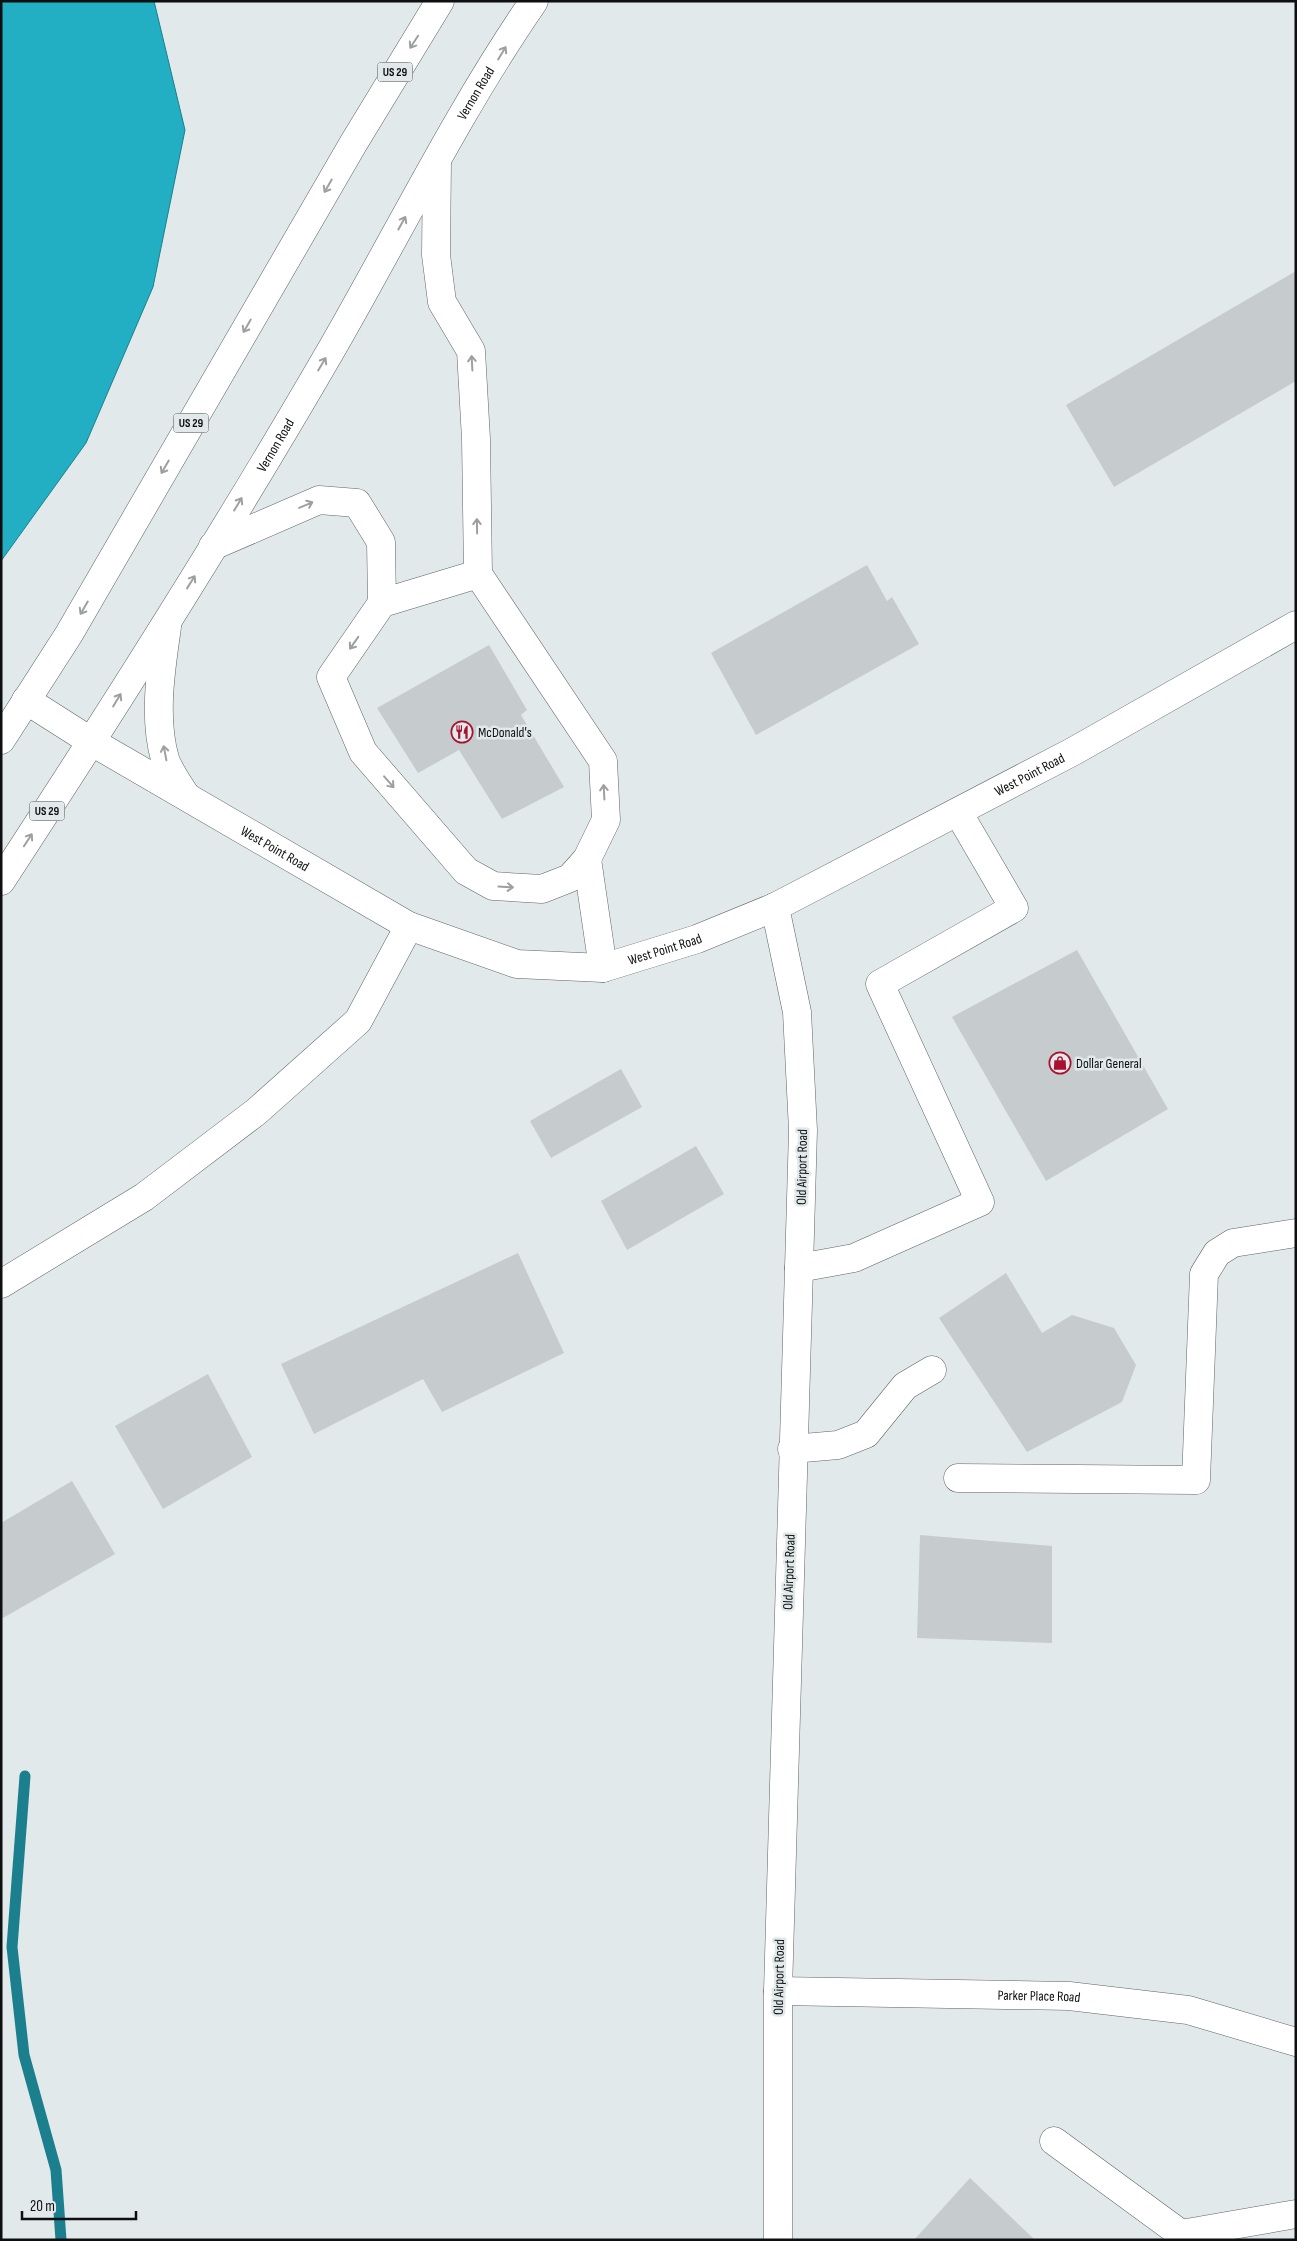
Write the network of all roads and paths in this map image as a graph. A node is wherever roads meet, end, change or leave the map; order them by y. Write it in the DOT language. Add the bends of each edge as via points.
graph roads {
  1 [pos="440,1"];
  2 [pos="534,1"];
  3 [pos="437,161"];
  4 [pos="213,546"];
  5 [pos="478,574"];
  6 [pos="382,603"];
  7 [pos="168,618"];
  8 [pos="1296,625"];
  9 [pos="26,700"];
  10 [pos="1,740"];
  11 [pos="92,742"];
  12 [pos="186,796"];
  13 [pos="958,812"];
  14 [pos="587,859"];
  15 [pos="1,880"];
  16 [pos="775,907"];
  17 [pos="409,926"];
  18 [pos="603,968"];
  19 [pos="1296,1233"];
  20 [pos="799,1268"];
  21 [pos="1,1284"];
  22 [pos="932,1370"];
  23 [pos="792,1449"];
  24 [pos="958,1478"];
  25 [pos="778,1991"];
  26 [pos="1296,2042"];
  27 [pos="1054,2141"];
  28 [pos="1296,2214"];
  29 [pos="1181,2237"];
  30 [pos="778,2240"];
  1 -- 9 [label="street, US 29, one-way" via="353,144 69,634"];
  3 -- 2 [label="street, Vernon Road / US 29, one-way"];
  4 -- 3 [label="street, Vernon Road / US 29, one-way" via="333,346"];
  5 -- 3 [label="street, one-way" via="471,351 442,302 436,255"];
  4 -- 6 [label="street, one-way" via="319,500 357,503 380,542"];
  7 -- 4 [label="street, Vernon Road / US 29, one-way"];
  5 -- 6 [label="street"];
  14 -- 5 [label="street, one-way" via="606,820 602,761"];
  6 -- 14 [label="street, one-way" via="331,677 364,752 466,871 493,886 542,889 570,878"];
  11 -- 7 [label="street, Vernon Road / US 29, one-way"];
  12 -- 7 [label="street, one-way" via="165,760 160,722 160,676"];
  8 -- 13 [label="street, West Point Road" via="1074,751"];
  9 -- 10 [label="street, US 29"];
  9 -- 11 [label="street, West Point Road"];
  11 -- 12 [label="street, West Point Road"];
  15 -- 11 [label="street, Vernon Road / US 29, one-way"];
  12 -- 17 [label="street, West Point Road"];
  13 -- 16 [label="street, West Point Road"];
  13 -- 20 [label="street" via="1014,908 880,984 980,1202 854,1258"];
  14 -- 18 [label="street"];
  16 -- 18 [label="street, West Point Road" via="697,940"];
  16 -- 20 [label="street, Old Airport Road" via="797,1012 803,1130"];
  17 -- 18 [label="street, West Point Road" via="517,964"];
  17 -- 21 [label="street" via="358,1021 256,1112 144,1197"];
  19 -- 24 [label="street" via="1233,1243 1217,1254 1204,1274 1196,1480"];
  20 -- 23 [label="street, Old Airport Road"];
  22 -- 23 [label="street" via="905,1386 866,1434 838,1445"];
  23 -- 25 [label="street, Old Airport Road"];
  25 -- 26 [label="street, Parker Place Road" via="1069,1996 1188,2010"];
  25 -- 30 [label="street, Old Airport Road"];
  27 -- 29 [label="street"];
  28 -- 29 [label="street"];
}
